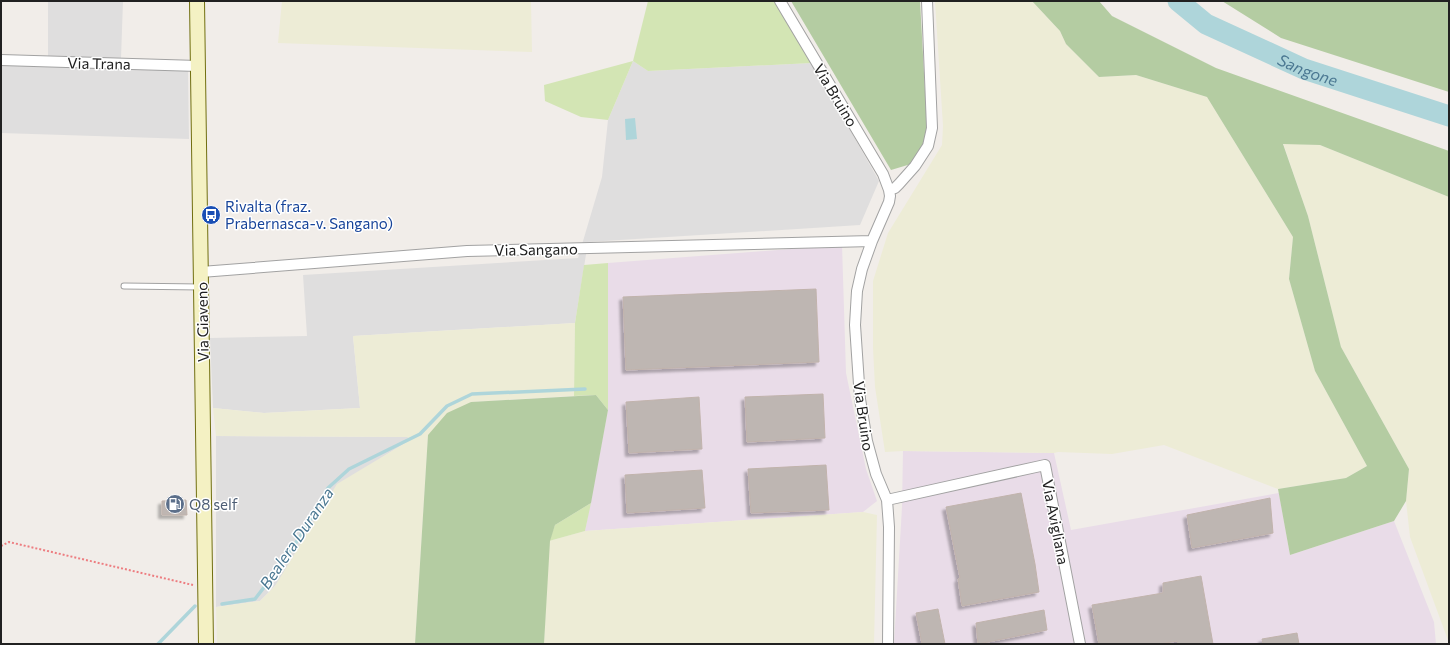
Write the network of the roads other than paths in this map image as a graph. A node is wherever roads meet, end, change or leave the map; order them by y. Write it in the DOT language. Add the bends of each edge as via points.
graph roads {
  1 [pos="197,1"];
  2 [pos="780,1"];
  3 [pos="927,1"];
  4 [pos="1,60"];
  5 [pos="198,66"];
  6 [pos="889,190"];
  7 [pos="872,241"];
  8 [pos="201,272"];
  9 [pos="124,286"];
  10 [pos="201,287"];
  11 [pos="887,500"];
  12 [pos="206,644"];
  13 [pos="888,644"];
  14 [pos="1080,644"];
  1 -- 5 [label="main road, Via Giaveno"];
  2 -- 6 [label="street, Via Bruino" via="883,174"];
  3 -- 6 [label="street" via="932,128 928,146 915,166 895,188"];
  4 -- 5 [label="street, Via Trana"];
  5 -- 8 [label="main road, Via Giaveno"];
  6 -- 7 [label="street, Via Bruino" via="889,202"];
  7 -- 8 [label="street, Via Sangano" via="467,251"];
  7 -- 11 [label="street, Via Bruino" via="857,291 855,325 860,399 867,441 876,474"];
  8 -- 10 [label="main road, Via Giaveno"];
  9 -- 10 [label="lane"];
  10 -- 12 [label="main road, Via Giaveno"];
  11 -- 13 [label="street, Via Bruino"];
  11 -- 14 [label="street, Via Avigliana" via="1045,465"];
}
